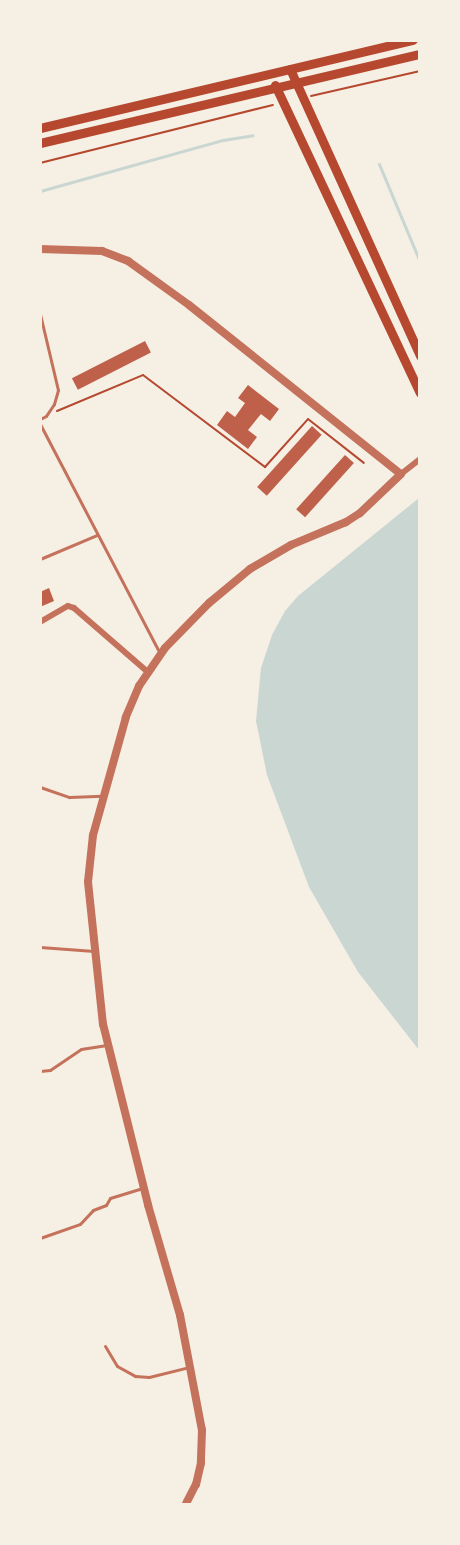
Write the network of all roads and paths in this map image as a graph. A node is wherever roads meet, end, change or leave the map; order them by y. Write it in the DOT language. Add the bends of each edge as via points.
graph roads {
  1 [pos="413,40"];
  2 [pos="420,54"];
  3 [pos="290,69"];
  4 [pos="420,71"];
  5 [pos="270,74"];
  6 [pos="296,83"];
  7 [pos="276,88"];
  8 [pos="303,98"];
  9 [pos="283,103"];
  10 [pos="40,128"];
  11 [pos="40,143"];
  12 [pos="40,163"];
  13 [pos="40,249"];
  14 [pos="40,314"];
  15 [pos="45,334"];
  16 [pos="40,337"];
  17 [pos="420,356"];
  18 [pos="420,393"];
  19 [pos="46,416"];
  20 [pos="40,418"];
  21 [pos="40,424"];
  22 [pos="420,459"];
  23 [pos="364,463"];
  24 [pos="401,474"];
  25 [pos="97,535"];
  26 [pos="40,559"];
  27 [pos="40,622"];
  28 [pos="160,655"];
  29 [pos="148,672"];
  30 [pos="40,787"];
  31 [pos="102,796"];
  32 [pos="40,947"];
  33 [pos="95,951"];
  34 [pos="109,1044"];
  35 [pos="40,1071"];
  36 [pos="144,1188"];
  37 [pos="40,1238"];
  38 [pos="105,1346"];
  39 [pos="190,1366"];
  40 [pos="186,1504"];
  1 -- 3 [label="main road"];
  2 -- 6 [label="main road"];
  3 -- 5 [label="main road"];
  3 -- 6 [label="main road"];
  4 -- 8 [label="path"];
  5 -- 7 [label="main road"];
  5 -- 10 [label="main road"];
  6 -- 7 [label="main road"];
  6 -- 8 [label="main road"];
  7 -- 9 [label="main road"];
  7 -- 11 [label="main road"];
  8 -- 17 [label="main road"];
  9 -- 12 [label="path"];
  9 -- 18 [label="main road"];
  13 -- 24 [label="street" via="102,251 128,261"];
  14 -- 15 [label="lane"];
  15 -- 16 [label="lane"];
  15 -- 19 [label="lane" via="58,390"];
  19 -- 20 [label="lane"];
  19 -- 23 [label="path" via="143,375 265,467 308,418"];
  21 -- 25 [label="lane"];
  22 -- 24 [label="street"];
  24 -- 28 [label="street" via="346,522 291,545 250,569 200,612"];
  25 -- 26 [label="lane"];
  25 -- 28 [label="lane"];
  27 -- 29 [label="street" via="68,606 74,608"];
  28 -- 29 [label="street"];
  29 -- 31 [label="street" via="126,717"];
  30 -- 31 [label="lane" via="69,796"];
  31 -- 33 [label="street" via="89,867"];
  32 -- 33 [label="lane"];
  33 -- 34 [label="street"];
  34 -- 35 [label="lane" via="81,1049 50,1070"];
  34 -- 36 [label="street"];
  36 -- 37 [label="lane" via="110,1198 80,1224"];
  36 -- 39 [label="street" via="180,1315"];
  38 -- 39 [label="lane" via="117,1366 135,1376 149,1377"];
  39 -- 40 [label="street" via="203,1442 199,1473"];
}
